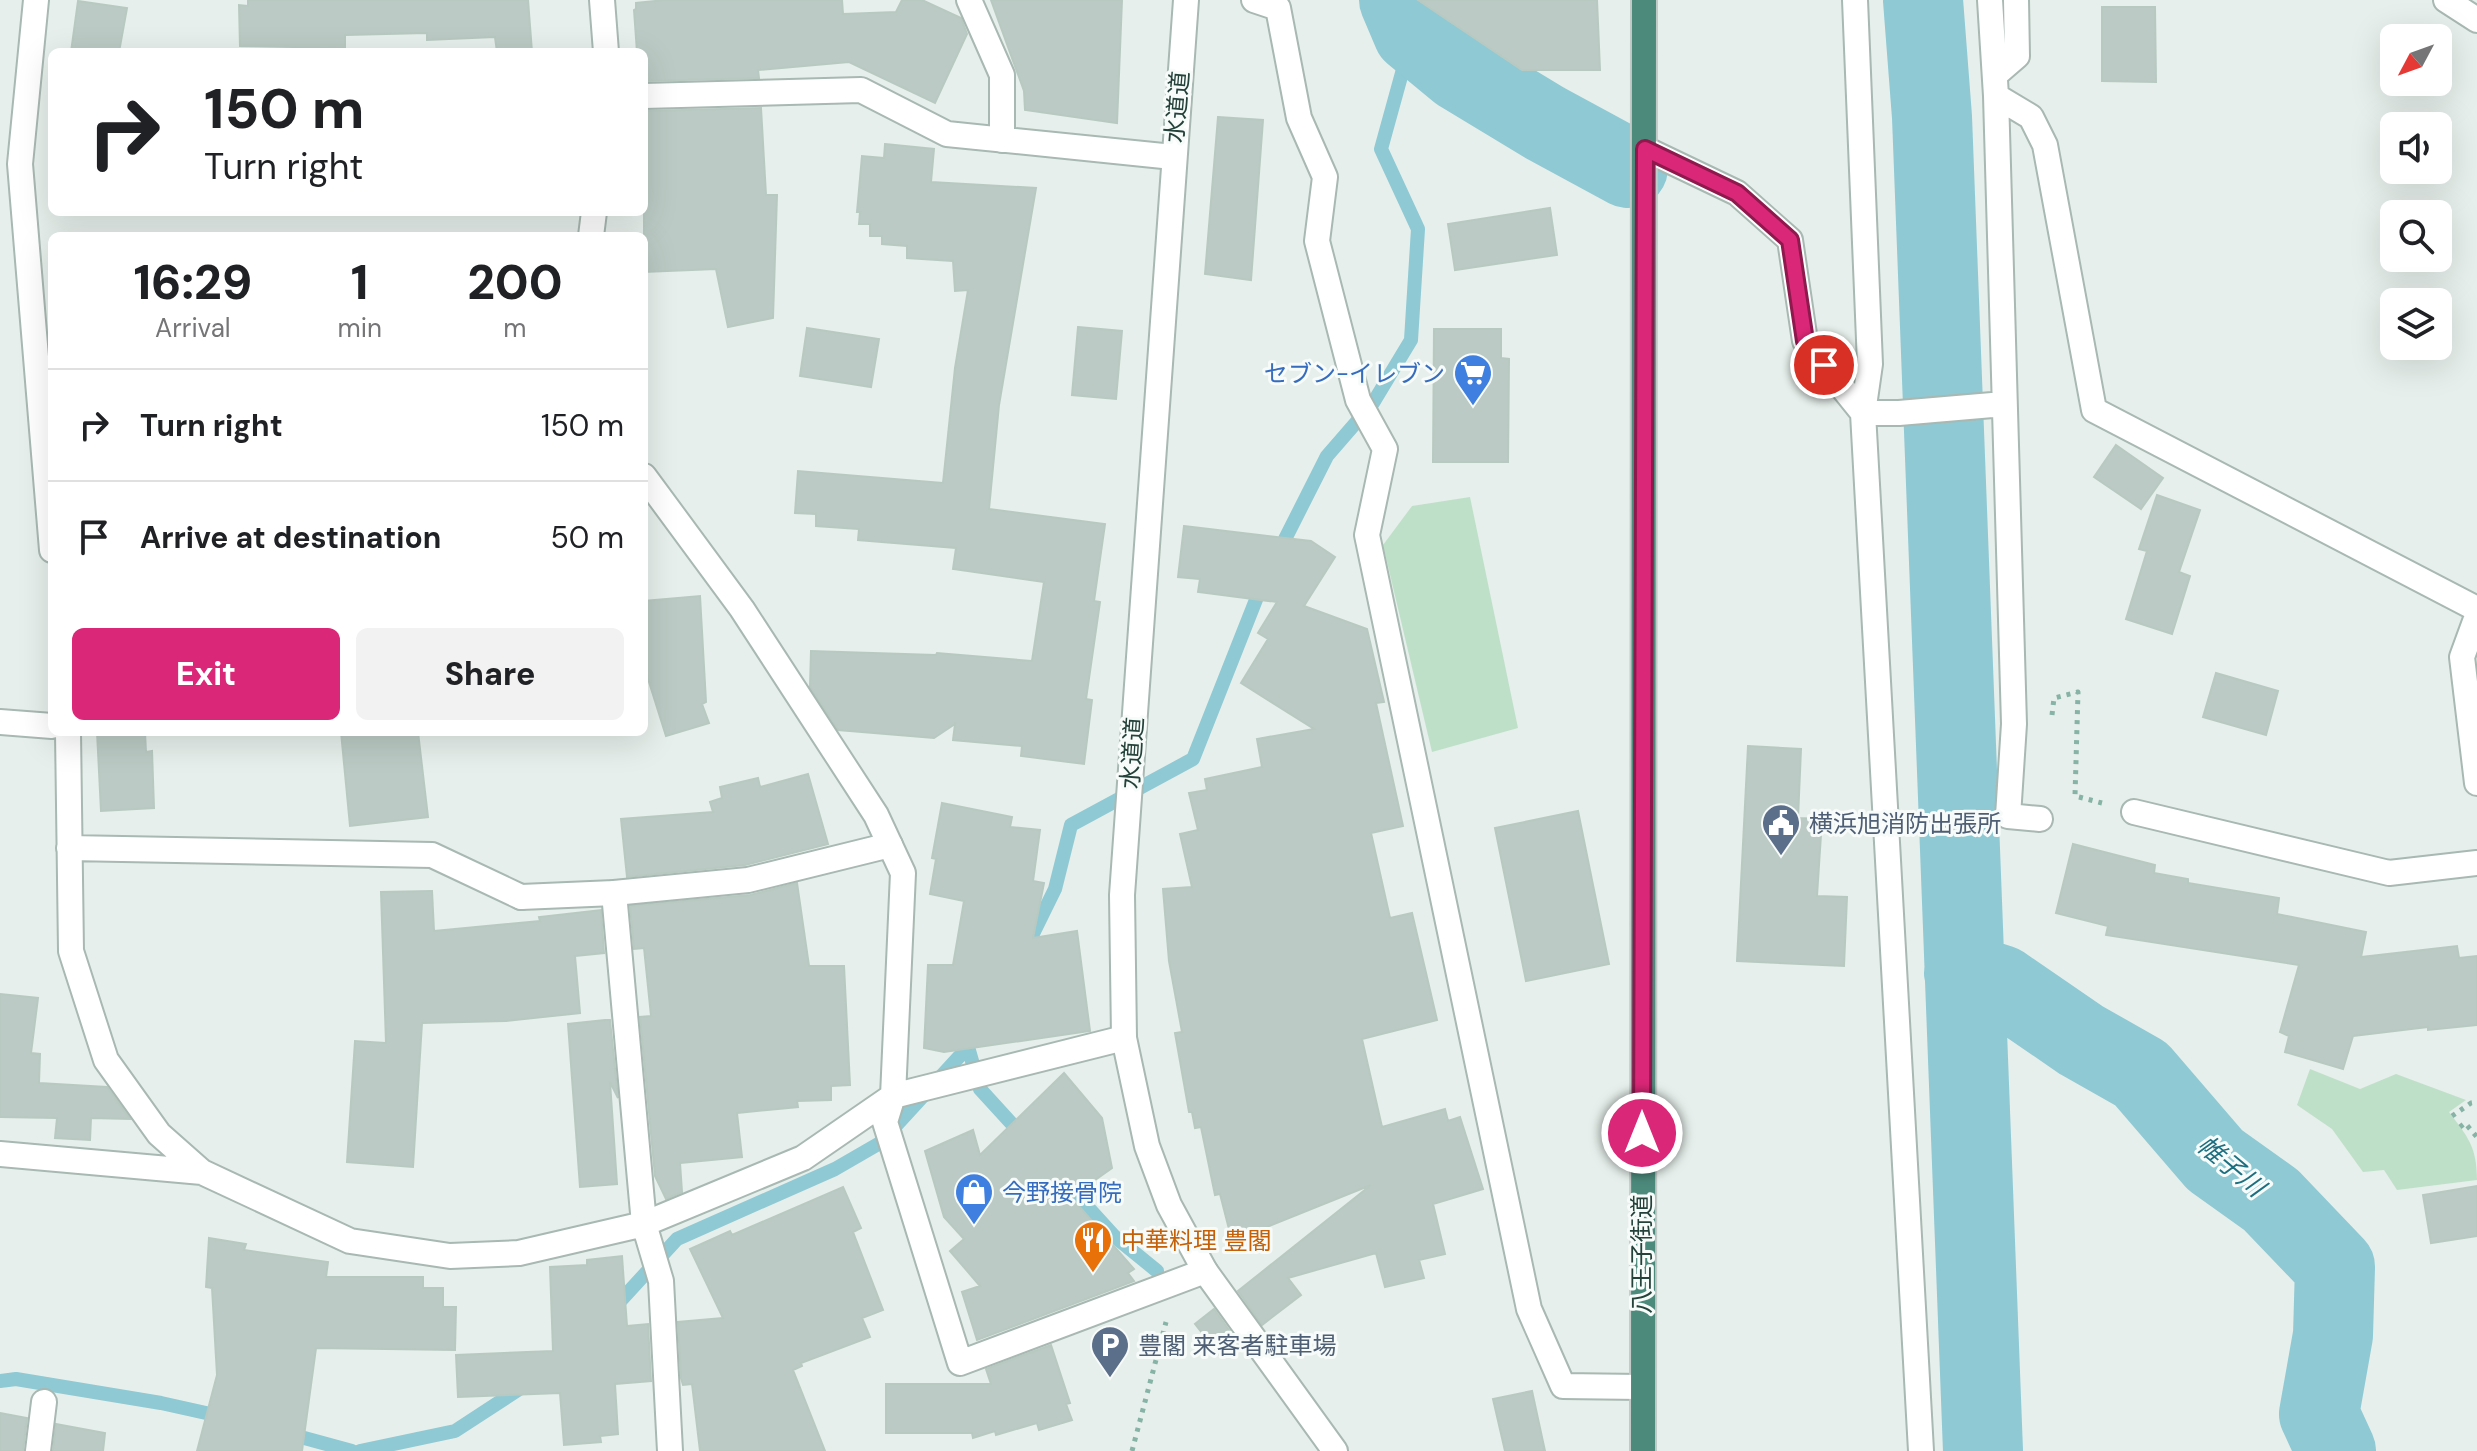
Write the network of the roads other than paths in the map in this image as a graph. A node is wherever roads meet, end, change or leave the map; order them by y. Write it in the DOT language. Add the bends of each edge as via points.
graph roads {
  1 [pos="36,0"];
  2 [pos="602,0"];
  3 [pos="969,0"];
  4 [pos="1186,0"];
  5 [pos="1254,0"];
  6 [pos="1644,0"];
  7 [pos="1855,0"];
  8 [pos="1990,0"];
  9 [pos="2016,0"];
  10 [pos="2446,0"];
  11 [pos="1277,4"];
  12 [pos="2477,20"];
  13 [pos="606,48"];
  14 [pos="1996,86"];
  15 [pos="648,96"];
  16 [pos="1002,140"];
  17 [pos="1645,149"];
  18 [pos="1173,157"];
  19 [pos="10,163"];
  20 [pos="1996,404"];
  21 [pos="1863,413"];
  22 [pos="648,481"];
  23 [pos="48,513"];
  24 [pos="2477,609"];
  25 [pos="2477,616"];
  26 [pos="0,722"];
  27 [pos="48,726"];
  28 [pos="68,736"];
  29 [pos="2477,783"];
  30 [pos="2134,812"];
  31 [pos="2040,819"];
  32 [pos="890,845"];
  33 [pos="69,848"];
  34 [pos="2477,863"];
  35 [pos="614,893"];
  36 [pos="1124,1038"];
  37 [pos="893,1096"];
  38 [pos="0,1154"];
  39 [pos="202,1172"];
  40 [pos="644,1224"];
  41 [pos="1205,1271"];
  42 [pos="1641,1387"];
  43 [pos="44,1402"];
  44 [pos="38,1451"];
  45 [pos="670,1451"];
  46 [pos="1335,1451"];
  47 [pos="1643,1451"];
  48 [pos="1921,1451"];
  1 -- 19 [label="street"];
  2 -- 13 [label="street"];
  3 -- 16 [label="street" via="1002,75"];
  4 -- 18 [label="street, 水道道"];
  5 -- 11 [label="street"];
  6 -- 17 [label="highway, 八王子街道"];
  7 -- 21 [label="street" via="1870,364"];
  8 -- 14 [label="street"];
  9 -- 14 [label="street" via="2017,56"];
  10 -- 12 [label="street"];
  11 -- 42 [label="street" via="1299,118 1325,177 1317,241 1358,400 1385,449 1367,535 1529,1309 1563,1386"];
  14 -- 20 [label="street"];
  14 -- 24 [label="street" via="2031,117 2045,145 2094,410"];
  15 -- 16 [label="street" via="861,90 947,134"];
  16 -- 18 [label="street"];
  17 -- 21 [label="street" via="1737,193 1790,240 1805,341"];
  17 -- 42 [label="highway, 八王子街道"];
  18 -- 36 [label="street, 水道道" via="1122,895"];
  19 -- 23 [label="street"];
  20 -- 21 [label="street"];
  20 -- 31 [label="street" via="2014,724 2008,816"];
  21 -- 48 [label="street"];
  22 -- 32 [label="street" via="742,609 876,815"];
  25 -- 29 [label="street" via="2462,657"];
  26 -- 27 [label="street"];
  28 -- 33 [label="street"];
  30 -- 34 [label="street" via="2389,873"];
  32 -- 35 [label="street" via="748,880"];
  32 -- 37 [label="street" via="903,873"];
  33 -- 35 [label="street" via="432,855 521,897"];
  33 -- 39 [label="street" via="71,951 106,1060 159,1134"];
  35 -- 40 [label="street"];
  36 -- 37 [label="street"];
  36 -- 41 [label="street, 水道道" via="1147,1146 1169,1205"];
  37 -- 40 [label="street" via="803,1158"];
  37 -- 41 [label="street" via="885,1122 960,1363"];
  38 -- 39 [label="street"];
  39 -- 40 [label="street" via="350,1241 450,1256 519,1253"];
  40 -- 45 [label="street" via="661,1281"];
  41 -- 46 [label="street, 水道道"];
  42 -- 47 [label="highway, 八王子街道"];
  43 -- 44 [label="street"];
}
